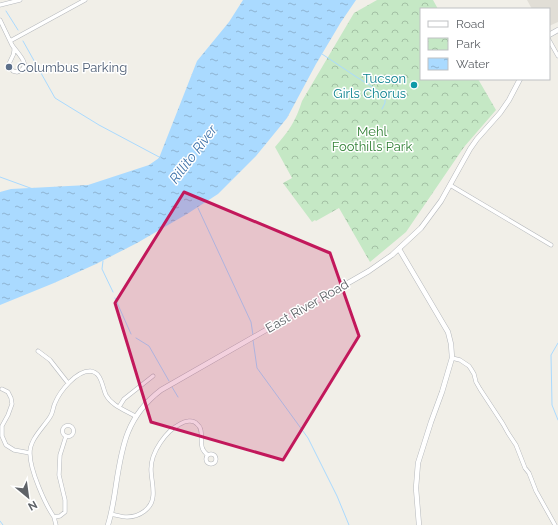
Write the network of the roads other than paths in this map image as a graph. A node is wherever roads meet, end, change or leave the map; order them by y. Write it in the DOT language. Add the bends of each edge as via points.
graph roads {
  1 [pos="20,0"];
  2 [pos="85,0"];
  3 [pos="0,6"];
  4 [pos="0,20"];
  5 [pos="10,41"];
  6 [pos="550,42"];
  7 [pos="14,48"];
  8 [pos="558,56"];
  9 [pos="519,80"];
  10 [pos="450,185"];
  11 [pos="551,245"];
  12 [pos="399,249"];
  13 [pos="38,351"];
  14 [pos="452,358"];
  15 [pos="153,376"];
  16 [pos="68,383"];
  17 [pos="2,389"];
  18 [pos="119,407"];
  19 [pos="135,416"];
  20 [pos="66,436"];
  21 [pos="30,453"];
  22 [pos="208,455"];
  23 [pos="111,514"];
  24 [pos="54,517"];
  25 [pos="56,525"];
  26 [pos="108,525"];
  27 [pos="419,525"];
  28 [pos="555,525"];
  1 -- 3 [label="street"];
  2 -- 5 [label="street"];
  4 -- 5 [label="street"];
  5 -- 7 [label="street"];
  6 -- 8 [label="street"];
  7 -- 7 [label="street" via="9,66 17,72 23,69 24,64"];
  9 -- 10 [label="street, East River Road" via="500,113 477,139"];
  10 -- 11 [label="street"];
  10 -- 12 [label="street, East River Road" via="421,228"];
  12 -- 14 [label="street" via="448,332"];
  12 -- 19 [label="street, East River Road" via="368,271 161,390 146,402"];
  13 -- 16 [label="street" via="50,360"];
  14 -- 27 [label="street" via="418,463 416,488"];
  14 -- 28 [label="street" via="460,360 471,369 480,389 516,445 536,491"];
  15 -- 18 [label="street" via="124,399"];
  16 -- 18 [label="street" via="81,373 96,372 106,395"];
  16 -- 21 [label="street" via="55,402 51,416 33,441"];
  17 -- 21 [label="street" via="8,392 12,404 2,426 2,436 6,445 14,450"];
  18 -- 19 [label="street"];
  19 -- 23 [label="street, East River Road" via="122,450"];
  20 -- 24 [label="street" via="60,455 65,512"];
  21 -- 24 [label="street" via="33,471 48,509"];
  22 -- 23 [label="street" via="202,448 198,424 192,421 185,422 174,428 164,437 156,450 151,467 154,496 152,503 138,515 131,517"];
  23 -- 26 [label="street, East River Road"];
  24 -- 25 [label="street"];
}
